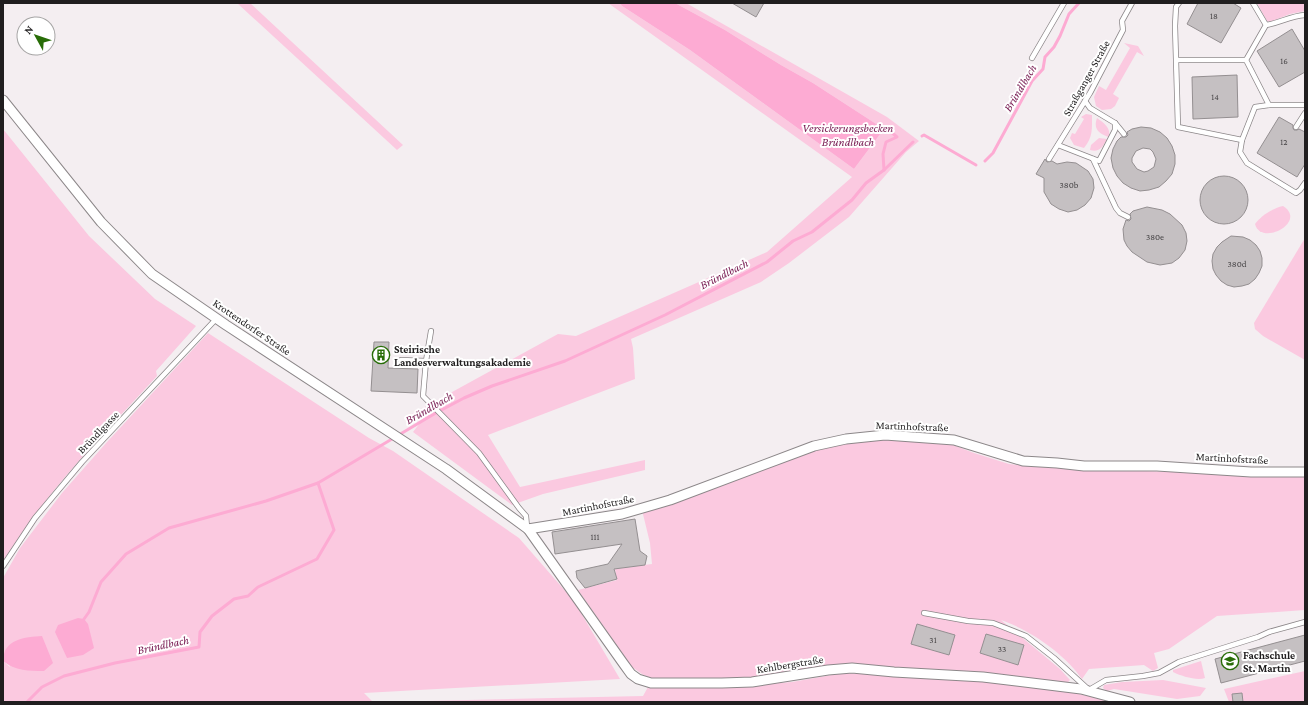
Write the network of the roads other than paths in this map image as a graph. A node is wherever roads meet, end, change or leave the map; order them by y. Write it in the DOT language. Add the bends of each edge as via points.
graph roads {
  1 [pos="1064,3"];
  2 [pos="1132,3"];
  3 [pos="1178,3"];
  4 [pos="1253,3"];
  5 [pos="1305,14"];
  6 [pos="1266,25"];
  7 [pos="1032,58"];
  8 [pos="1177,60"];
  9 [pos="1246,60"];
  10 [pos="3,100"];
  11 [pos="1085,101"];
  12 [pos="1305,105"];
  13 [pos="1268,106"];
  14 [pos="1305,113"];
  15 [pos="1116,122"];
  16 [pos="1296,127"];
  17 [pos="1124,134"];
  18 [pos="1242,140"];
  19 [pos="1058,145"];
  20 [pos="1049,159"];
  21 [pos="1093,159"];
  22 [pos="1305,183"];
  23 [pos="1128,217"];
  24 [pos="217,318"];
  25 [pos="431,331"];
  26 [pos="401,360"];
  27 [pos="426,361"];
  28 [pos="1305,472"];
  29 [pos="528,529"];
  30 [pos="3,566"];
  31 [pos="924,613"];
  32 [pos="1305,622"];
  33 [pos="1089,690"];
  34 [pos="1130,702"];
  1 -- 7 [label="lane"];
  2 -- 11 [label="lane, Straßganger Straße" via="1122,21 1123,30"];
  3 -- 8 [label="lane"];
  4 -- 6 [label="lane"];
  5 -- 6 [label="lane"];
  6 -- 9 [label="lane"];
  8 -- 9 [label="lane"];
  8 -- 18 [label="lane" via="1178,126"];
  9 -- 13 [label="lane"];
  10 -- 24 [label="street, Krottendorfer Straße" via="106,227 152,274"];
  11 -- 15 [label="lane" via="1090,108"];
  11 -- 19 [label="lane, Straßganger Straße"];
  12 -- 13 [label="lane"];
  13 -- 18 [label="lane" via="1255,107"];
  14 -- 16 [label="lane"];
  15 -- 17 [label="lane"];
  15 -- 21 [label="lane" via="1115,130 1099,161"];
  18 -- 22 [label="lane" via="1240,152 1247,163 1296,193"];
  19 -- 20 [label="lane, Straßganger Straße"];
  19 -- 21 [label="lane"];
  21 -- 23 [label="lane" via="1116,208"];
  24 -- 29 [label="street, Krottendorfer Straße" via="402,439"];
  24 -- 30 [label="lane, Bründlgasse" via="82,462 35,518"];
  25 -- 27 [label="lane"];
  26 -- 27 [label="lane"];
  27 -- 29 [label="lane" via="423,396 479,453 526,516"];
  28 -- 29 [label="street, Martinhofstraße" via="1084,466 1023,461 954,440 885,435 827,443 670,500 622,514"];
  29 -- 33 [label="street, Kehlbergstraße" via="631,674 651,683 744,682 852,668 982,677"];
  31 -- 33 [label="lane" via="993,623 1026,636"];
  32 -- 33 [label="lane" via="1179,662 1159,672 1106,680"];
  33 -- 34 [label="street, Kehlbergstraße"];
}
